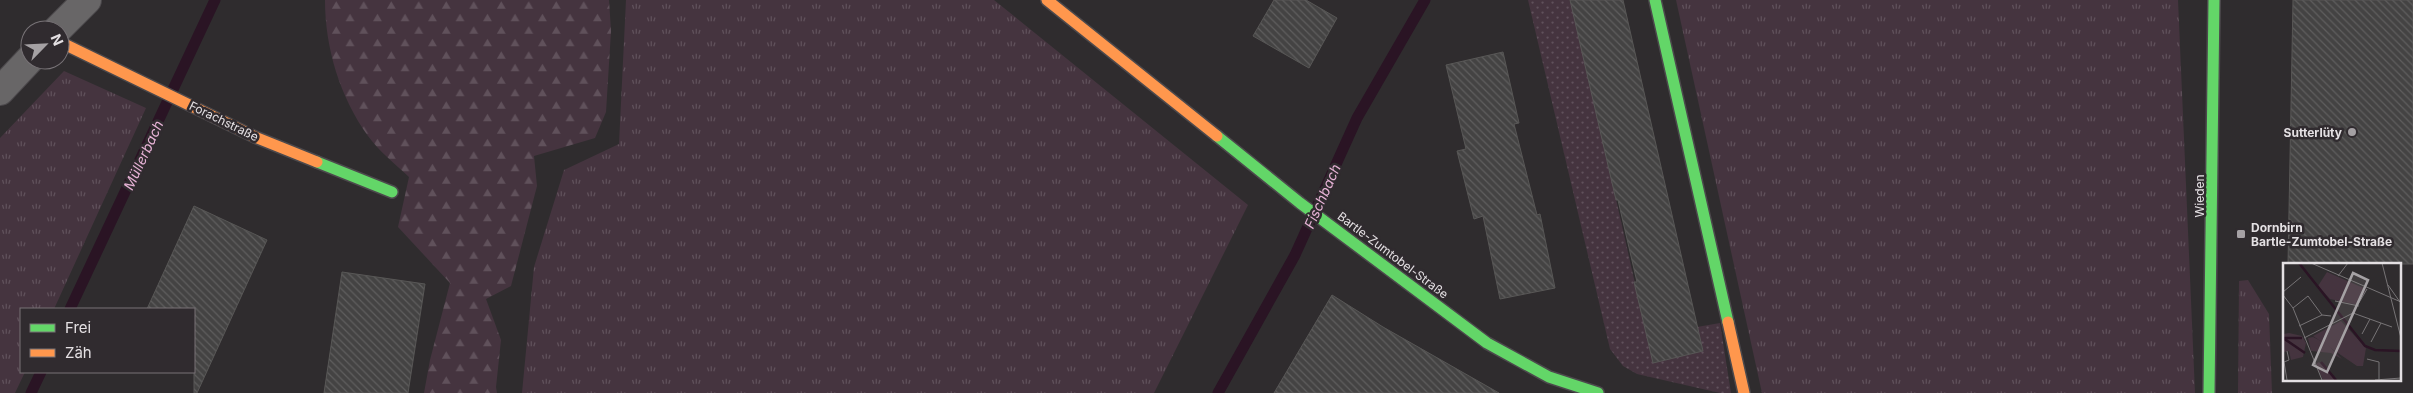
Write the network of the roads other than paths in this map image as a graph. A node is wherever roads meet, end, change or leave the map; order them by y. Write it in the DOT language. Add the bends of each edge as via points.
graph roads {
  1 [pos="86,0"];
  2 [pos="1046,0"];
  3 [pos="1655,0"];
  4 [pos="2214,0"];
  5 [pos="67,20"];
  6 [pos="70,47"];
  7 [pos="20,70"];
  8 [pos="0,91"];
  9 [pos="392,192"];
  10 [pos="1548,385"];
  11 [pos="1598,393"];
  12 [pos="1744,393"];
  13 [pos="2210,393"];
  1 -- 5 [label="street"];
  2 -- 10 [label="street, Bartle-Zumtobel-Straße" via="1300,203"];
  3 -- 12 [label="street"];
  4 -- 13 [label="street, Wieden"];
  6 -- 9 [label="street, Forachstraße" via="255,137"];
  7 -- 8 [label="street"];
  10 -- 11 [label="street, Bartle-Zumtobel-Straße"];
}
